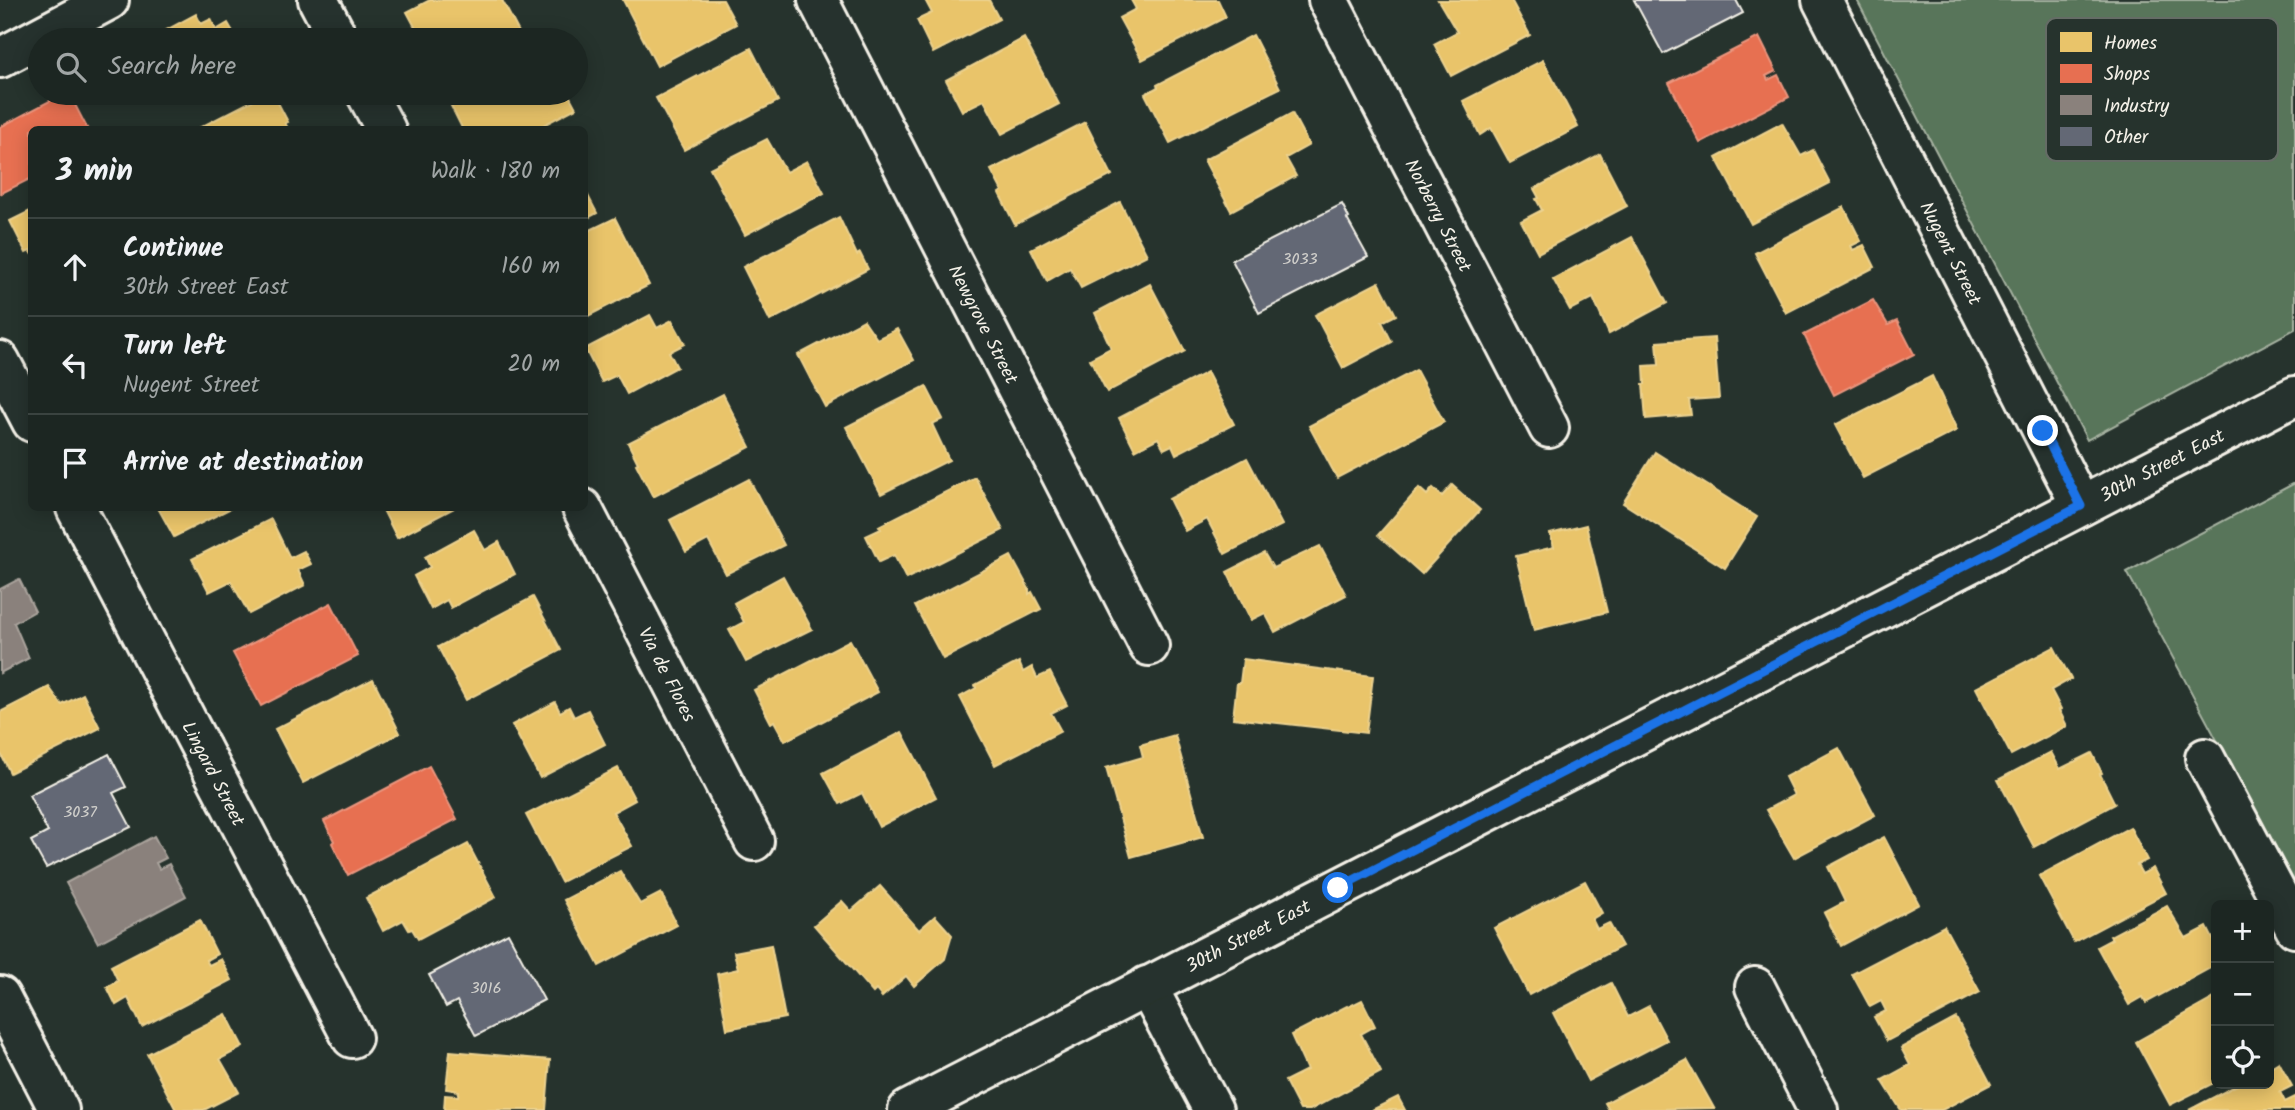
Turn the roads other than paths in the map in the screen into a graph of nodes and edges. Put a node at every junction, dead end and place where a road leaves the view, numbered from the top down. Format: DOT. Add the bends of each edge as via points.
graph roads {
  1 [pos="109,0"];
  2 [pos="318,0"];
  3 [pos="818,0"];
  4 [pos="1328,0"];
  5 [pos="1822,0"];
  6 [pos="56,28"];
  7 [pos="333,28"];
  8 [pos="28,43"];
  9 [pos="0,58"];
  10 [pos="372,105"];
  11 [pos="384,126"];
  12 [pos="4,380"];
  13 [pos="2295,396"];
  14 [pos="28,416"];
  15 [pos="1549,428"];
  16 [pos="2081,506"];
  17 [pos="78,511"];
  18 [pos="584,511"];
  19 [pos="1149,646"];
  20 [pos="2205,758"];
  21 [pos="754,841"];
  22 [pos="2295,928"];
  23 [pos="1147,985"];
  24 [pos="1755,987"];
  25 [pos="0,996"];
  26 [pos="352,1038"];
  27 [pos="59,1110"];
  28 [pos="908,1110"];
  29 [pos="1213,1110"];
  30 [pos="1818,1110"];
  1 -- 6 [label="street"];
  2 -- 7 [label="street"];
  3 -- 19 [label="street, Newgrove Street"];
  4 -- 15 [label="street, Norberry Street"];
  5 -- 16 [label="street, Nugent Street"];
  8 -- 9 [label="street"];
  10 -- 11 [label="street"];
  12 -- 14 [label="street"];
  13 -- 16 [label="street, 30th Street East"];
  16 -- 23 [label="street, 30th Street East"];
  17 -- 26 [label="street, Lingard Street"];
  18 -- 21 [label="street, Via de Flores"];
  20 -- 22 [label="street"];
  23 -- 28 [label="street, 30th Street East"];
  23 -- 29 [label="street"];
  24 -- 30 [label="street"];
  25 -- 27 [label="street"];
}
